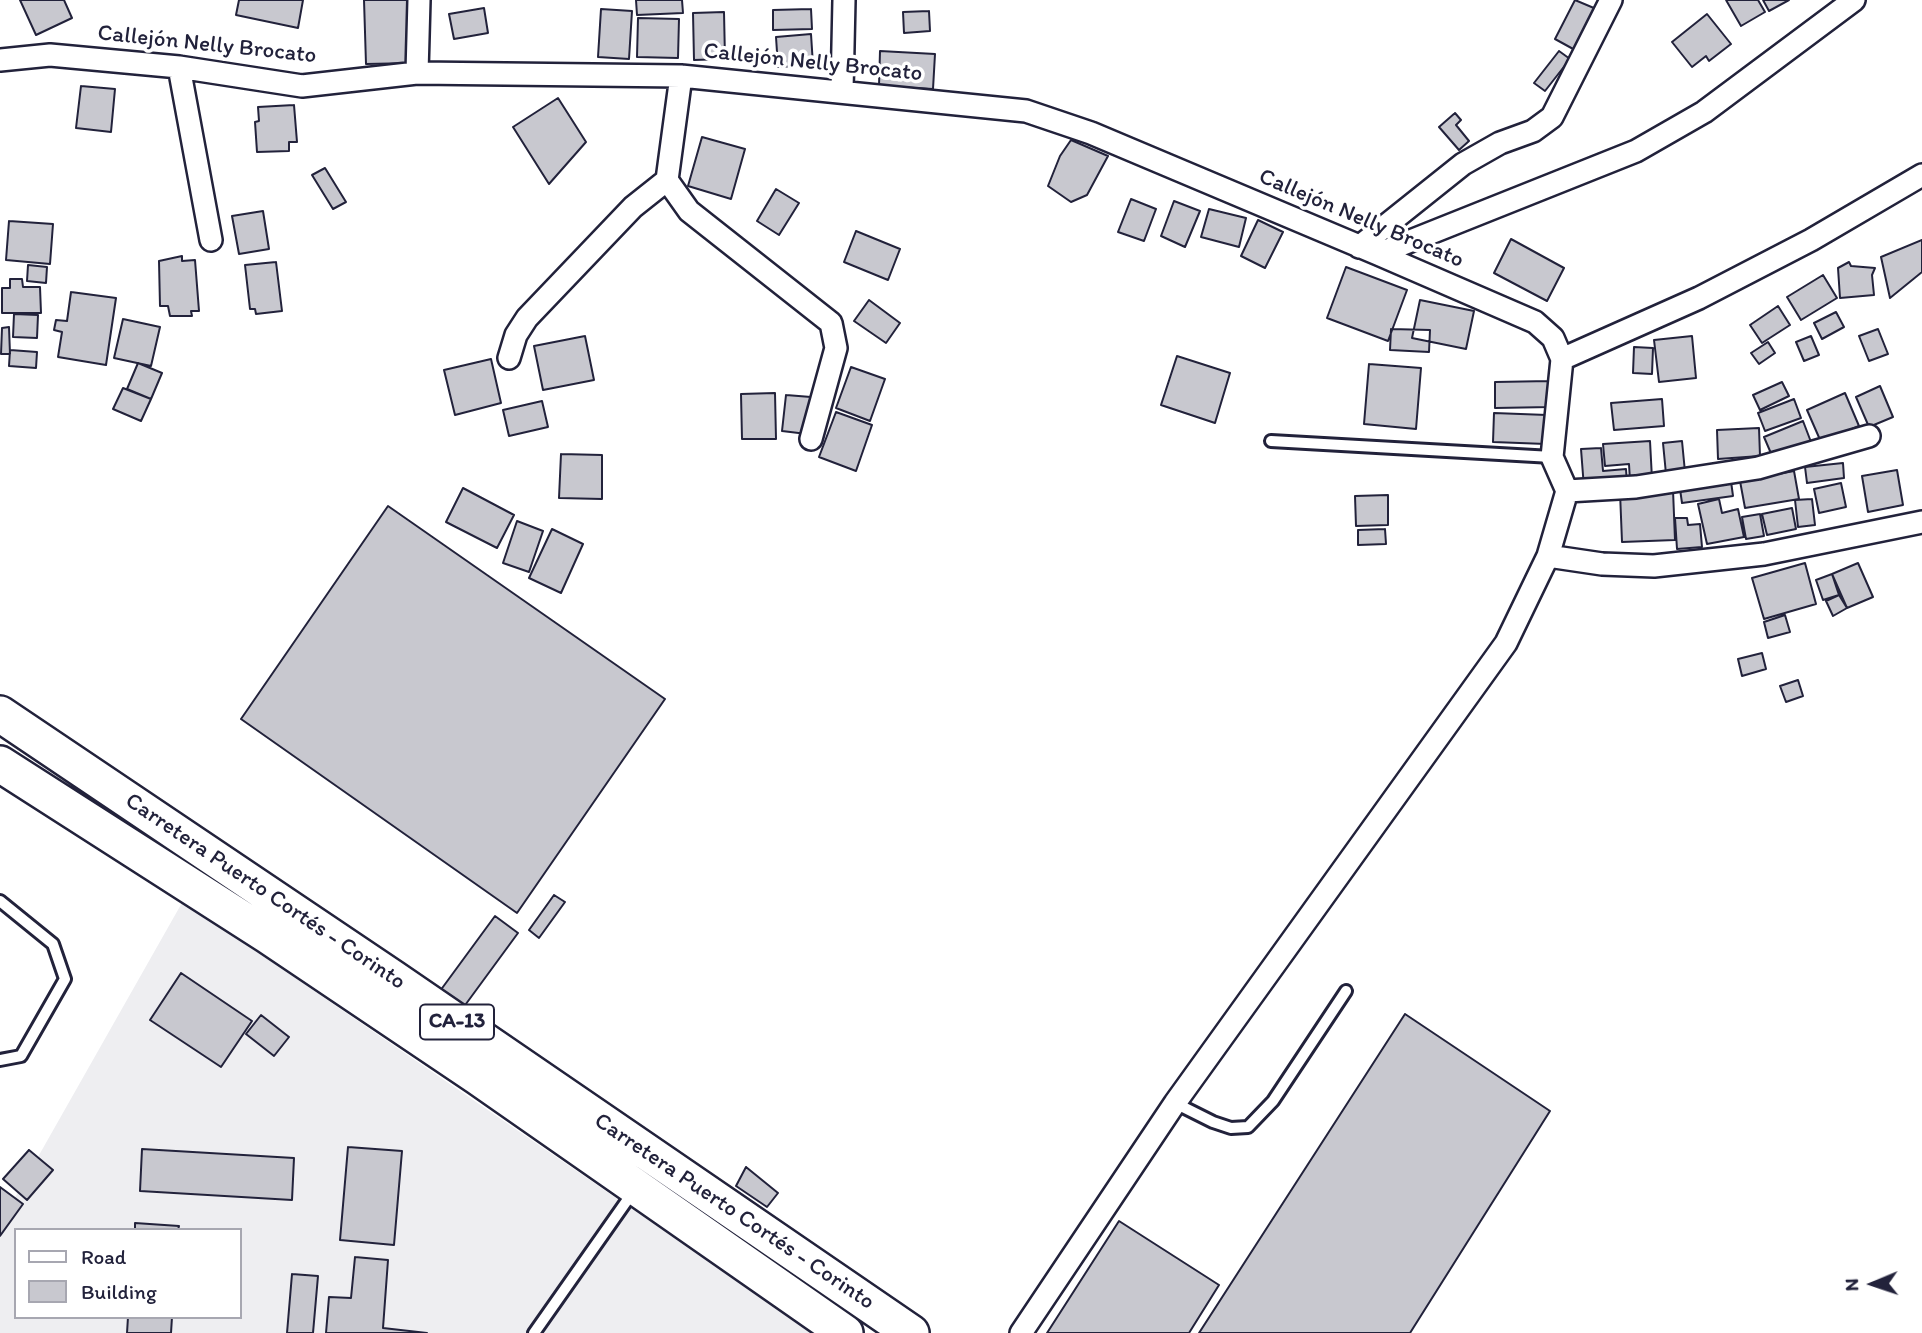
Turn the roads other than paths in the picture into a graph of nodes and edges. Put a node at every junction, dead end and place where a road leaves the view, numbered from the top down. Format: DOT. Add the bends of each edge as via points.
graph roads {
  1 [pos="419,0"];
  2 [pos="844,0"];
  3 [pos="1611,0"];
  4 [pos="1854,0"];
  5 [pos="0,60"];
  6 [pos="179,67"];
  7 [pos="417,73"];
  8 [pos="681,76"];
  9 [pos="842,91"];
  10 [pos="1922,175"];
  11 [pos="667,180"];
  12 [pos="211,240"];
  13 [pos="1368,250"];
  14 [pos="509,358"];
  15 [pos="1562,359"];
  16 [pos="1868,436"];
  17 [pos="811,439"];
  18 [pos="1272,441"];
  19 [pos="1552,457"];
  20 [pos="1567,491"];
  21 [pos="1922,522"];
  22 [pos="1548,556"];
  23 [pos="0,714"];
  24 [pos="0,764"];
  25 [pos="0,901"];
  26 [pos="394,979"];
  27 [pos="1346,991"];
  28 [pos="368,1003"];
  29 [pos="0,1060"];
  30 [pos="1175,1102"];
  31 [pos="635,1189"];
  32 [pos="534,1333"];
  33 [pos="845,1333"];
  34 [pos="911,1333"];
  35 [pos="1021,1333"];
  1 -- 7 [label="street"];
  2 -- 9 [label="street"];
  3 -- 13 [label="street" via="1552,117 1533,131 1463,164"];
  4 -- 13 [label="street" via="1704,112 1636,151"];
  5 -- 6 [label="street, Callejón Nelly Brocato" via="50,55"];
  6 -- 7 [label="street, Callejón Nelly Brocato" via="302,86"];
  6 -- 12 [label="street"];
  7 -- 8 [label="street, Callejón Nelly Brocato"];
  8 -- 9 [label="street, Callejón Nelly Brocato"];
  8 -- 11 [label="street"];
  9 -- 13 [label="street, Callejón Nelly Brocato" via="1026,111 1091,133"];
  10 -- 15 [label="street" via="1699,298"];
  11 -- 14 [label="street" via="633,207 527,318"];
  11 -- 17 [label="street" via="689,211 831,323 836,348"];
  13 -- 15 [label="street, Callejón Nelly Brocato" via="1535,322 1553,338"];
  15 -- 19 [label="street"];
  16 -- 20 [label="street" via="1758,468 1636,487"];
  18 -- 19 [label="lane"];
  19 -- 20 [label="street"];
  20 -- 22 [label="street"];
  21 -- 22 [label="street" via="1764,554 1654,566"];
  22 -- 30 [label="street" via="1506,643"];
  23 -- 26 [label="highway, Carretera Puerto Cortés - Corinto / CA-13"];
  24 -- 28 [label="highway, Carretera Puerto Cortés - Corinto / CA-13"];
  25 -- 29 [label="lane" via="53,944 65,979 21,1056"];
  26 -- 28 [label="highway"];
  26 -- 34 [label="highway, Carretera Puerto Cortés - Corinto / CA-13"];
  27 -- 30 [label="lane" via="1273,1101 1248,1127 1213,1122"];
  28 -- 31 [label="highway, Carretera Puerto Cortés - Corinto / CA-13"];
  30 -- 35 [label="street"];
  31 -- 32 [label="lane"];
  31 -- 33 [label="highway, Carretera Puerto Cortés - Corinto / CA-13"];
}
